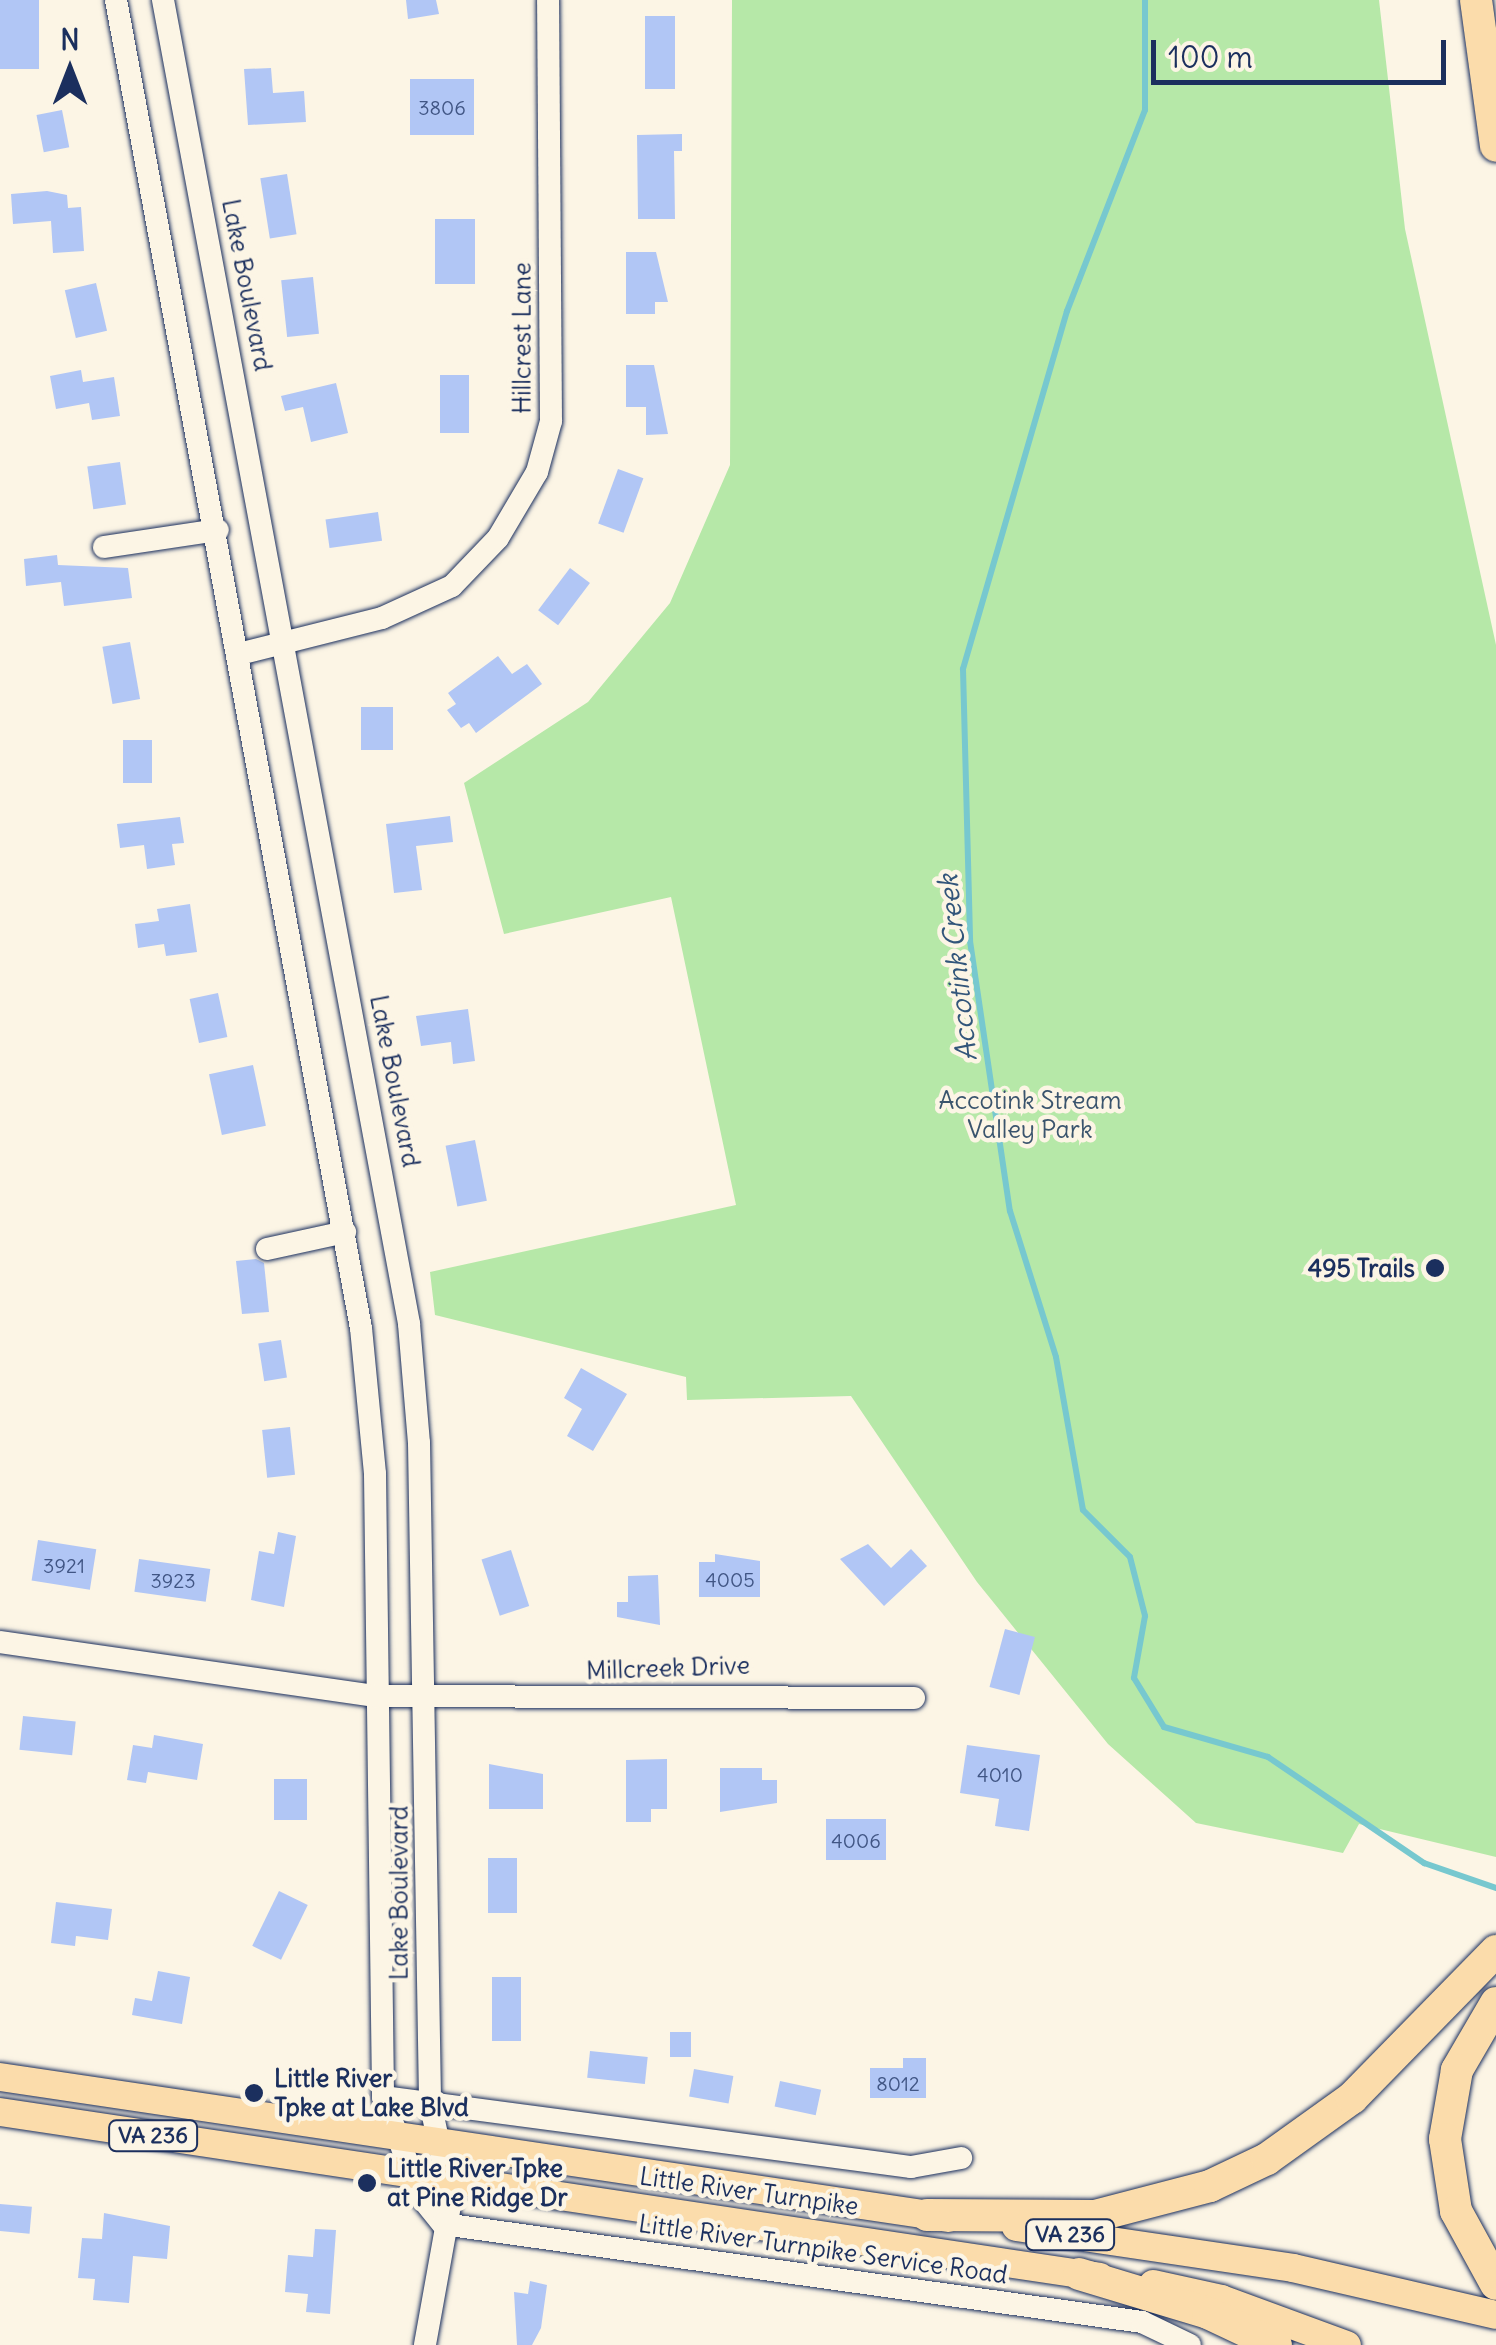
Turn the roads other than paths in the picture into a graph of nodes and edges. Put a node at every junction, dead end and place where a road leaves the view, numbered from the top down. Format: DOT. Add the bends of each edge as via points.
graph roads {
  1 [pos="116,0"];
  2 [pos="164,0"];
  3 [pos="548,0"];
  4 [pos="1476,0"];
  5 [pos="1496,146"];
  6 [pos="218,530"];
  7 [pos="104,547"];
  8 [pos="284,644"];
  9 [pos="239,654"];
  10 [pos="345,1232"];
  11 [pos="267,1249"];
  12 [pos="0,1642"];
  13 [pos="377,1696"];
  14 [pos="423,1698"];
  15 [pos="914,1698"];
  16 [pos="1496,1952"];
  17 [pos="1494,2005"];
  18 [pos="0,2077"];
  19 [pos="383,2096"];
  20 [pos="430,2102"];
  21 [pos="0,2112"];
  22 [pos="394,2139"];
  23 [pos="437,2144"];
  24 [pos="961,2158"];
  25 [pos="414,2180"];
  26 [pos="451,2185"];
  27 [pos="927,2216"];
  28 [pos="444,2224"];
  29 [pos="1079,2274"];
  30 [pos="1496,2284"];
  31 [pos="1496,2315"];
  32 [pos="425,2345"];
  33 [pos="1190,2345"];
  34 [pos="1276,2345"];
  35 [pos="1346,2345"];
  1 -- 6 [label="street, Lake Boulevard"];
  2 -- 8 [label="street, Lake Boulevard"];
  3 -- 8 [label="street, Hillcrest Lane" via="551,422 537,472 498,538 452,586 382,618"];
  4 -- 5 [label="highway"];
  6 -- 7 [label="street"];
  6 -- 9 [label="street, Lake Boulevard"];
  8 -- 9 [label="street, Hillcrest Lane"];
  8 -- 14 [label="street, Lake Boulevard" via="409,1324"];
  9 -- 10 [label="street, Lake Boulevard"];
  10 -- 11 [label="street"];
  10 -- 13 [label="street, Lake Boulevard" via="371,1412"];
  12 -- 13 [label="street"];
  13 -- 14 [label="street, Millcreek Drive"];
  13 -- 19 [label="street, Lake Boulevard"];
  14 -- 15 [label="street, Millcreek Drive" via="794,1692"];
  14 -- 20 [label="street, Lake Boulevard"];
  16 -- 27 [label="highway" via="1352,2098 1266,2160 1210,2186 1096,2216"];
  17 -- 30 [label="highway" via="1457,2070 1445,2140 1456,2211"];
  18 -- 22 [label="main road, Little River Turnpike / VA 236"];
  19 -- 20 [label="street"];
  19 -- 22 [label="street, Lake Boulevard"];
  20 -- 23 [label="street, Lake Boulevard"];
  20 -- 24 [label="street" via="911,2167"];
  21 -- 25 [label="main road, Little River Turnpike / VA 236"];
  22 -- 23 [label="main road, Little River Turnpike / VA 236"];
  22 -- 25 [label="street, Lake Boulevard"];
  23 -- 26 [label="street, Lake Boulevard"];
  23 -- 27 [label="main road, Little River Turnpike / VA 236"];
  25 -- 26 [label="main road, Little River Turnpike / VA 236"];
  25 -- 28 [label="street, Lake Boulevard"];
  26 -- 28 [label="street"];
  26 -- 29 [label="main road, Little River Turnpike / VA 236"];
  27 -- 31 [label="main road, Little River Turnpike / VA 236" via="1216,2255"];
  28 -- 32 [label="street"];
  28 -- 33 [label="street, Little River Turnpike Service Road" via="1142,2322"];
  29 -- 34 [label="highway" via="1208,2314"];
  29 -- 35 [label="main road, Little River Turnpike / VA 236" via="1191,2291"];
}
